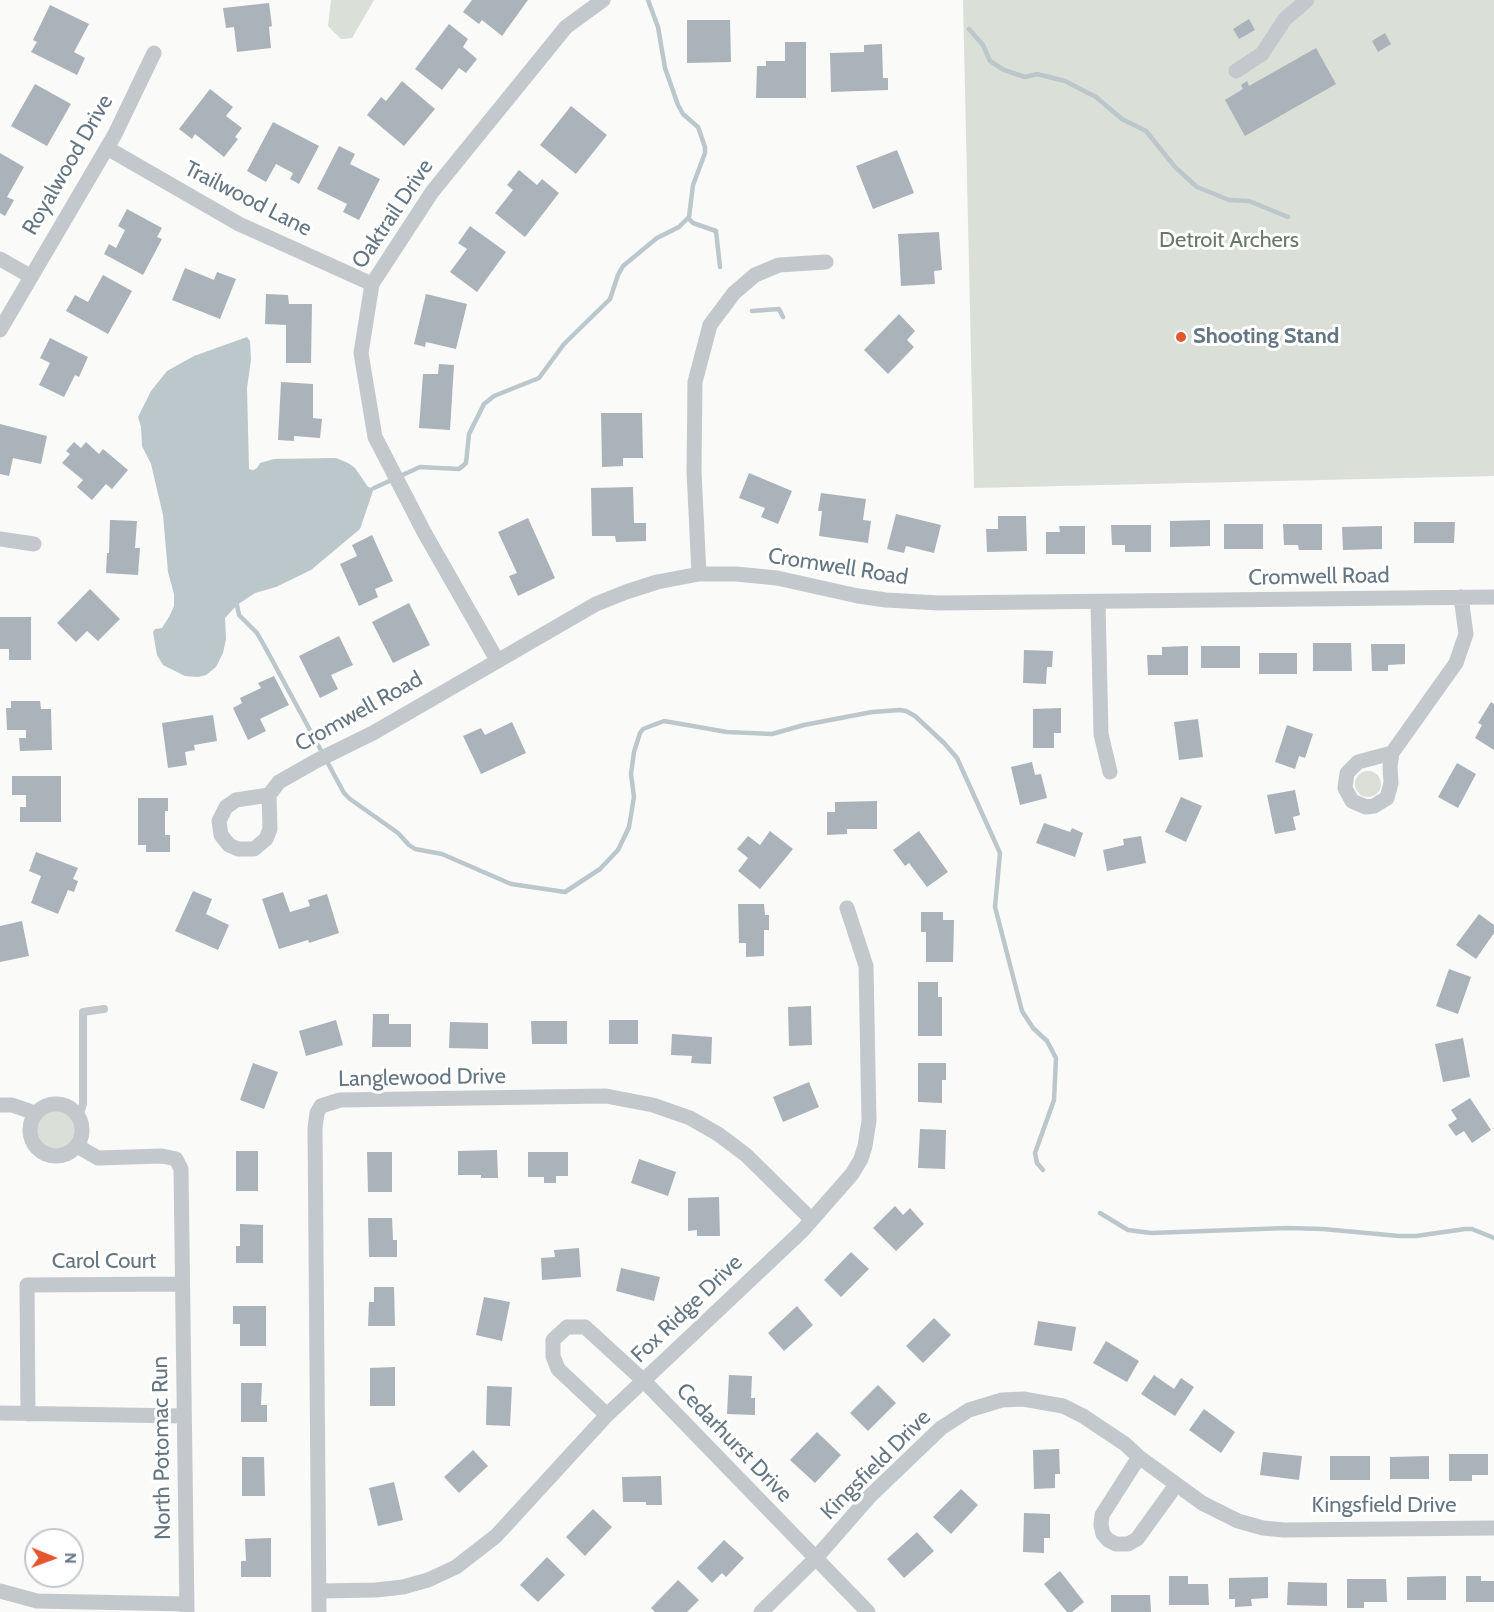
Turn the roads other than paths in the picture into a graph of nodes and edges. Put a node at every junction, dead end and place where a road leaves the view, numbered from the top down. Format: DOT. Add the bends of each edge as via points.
graph roads {
  1 [pos="603,0"];
  2 [pos="1307,0"];
  3 [pos="154,53"];
  4 [pos="1236,71"];
  5 [pos="107,148"];
  6 [pos="0,259"];
  7 [pos="826,262"];
  8 [pos="30,276"];
  9 [pos="372,284"];
  10 [pos="0,330"];
  11 [pos="0,539"];
  12 [pos="33,544"];
  13 [pos="699,574"];
  14 [pos="1461,597"];
  15 [pos="1494,597"];
  16 [pos="1098,603"];
  17 [pos="497,660"];
  18 [pos="1392,753"];
  19 [pos="1110,772"];
  20 [pos="269,795"];
  21 [pos="847,908"];
  22 [pos="104,1009"];
  23 [pos="0,1105"];
  24 [pos="35,1113"];
  25 [pos="79,1116"];
  26 [pos="77,1146"];
  27 [pos="812,1220"];
  28 [pos="182,1284"];
  29 [pos="644,1382"];
  30 [pos="0,1413"];
  31 [pos="27,1414"];
  32 [pos="607,1415"];
  33 [pos="183,1416"];
  34 [pos="1139,1457"];
  35 [pos="1176,1485"];
  36 [pos="1494,1528"];
  37 [pos="815,1559"];
  38 [pos="0,1591"];
  39 [pos="320,1591"];
  40 [pos="187,1608"];
  41 [pos="319,1612"];
  42 [pos="761,1612"];
  43 [pos="868,1612"];
  1 -- 9 [label="street, Oaktrail Drive" via="558,36 432,192"];
  2 -- 4 [label="street" via="1285,19 1262,54"];
  3 -- 5 [label="street, Royalwood Drive"];
  5 -- 8 [label="street, Royalwood Drive"];
  5 -- 9 [label="street, Trailwood Lane" via="239,224"];
  6 -- 8 [label="street"];
  7 -- 13 [label="street" via="780,265 755,275 734,293 710,325 695,382"];
  8 -- 10 [label="street, Royalwood Drive"];
  9 -- 17 [label="street, Oaktrail Drive" via="361,353 375,437"];
  11 -- 12 [label="street"];
  13 -- 16 [label="street, Cromwell Road" via="777,578 886,600"];
  13 -- 17 [label="street, Cromwell Road" via="657,582 596,604"];
  14 -- 15 [label="street, Cromwell Road"];
  14 -- 16 [label="street, Cromwell Road"];
  14 -- 18 [label="street" via="1466,634 1456,663"];
  16 -- 19 [label="street" via="1101,735"];
  17 -- 20 [label="street, Cromwell Road" via="373,733 316,760 279,782"];
  21 -- 27 [label="street, Fox Ridge Drive" via="866,966 869,1121 861,1159"];
  22 -- 25 [label="lane" via="83,1012 83,1104"];
  23 -- 24 [label="street"];
  24 -- 25 [label="street" via="53,1103 73,1109"];
  24 -- 26 [label="street" via="30,1133 39,1150 59,1156"];
  25 -- 26 [label="street" via="82,1126"];
  26 -- 28 [label="street, North Potomac Run" via="98,1158 176,1159 181,1169"];
  27 -- 29 [label="street, Fox Ridge Drive"];
  27 -- 39 [label="street, Langlewood Drive" via="746,1155 718,1134 690,1118 652,1105 606,1096 340,1100 321,1106 315,1128"];
  28 -- 31 [label="street, Carol Court" via="27,1285"];
  28 -- 33 [label="street, North Potomac Run"];
  29 -- 32 [label="street, Fox Ridge Drive"];
  29 -- 32 [label="street, Cedarhurst Drive" via="585,1327 567,1327 553,1340 558,1369"];
  29 -- 37 [label="street, Cedarhurst Drive"];
  30 -- 31 [label="street"];
  31 -- 33 [label="street"];
  32 -- 39 [label="street, Fox Ridge Drive" via="496,1536 456,1568 403,1587"];
  33 -- 40 [label="street, North Potomac Run"];
  34 -- 35 [label="street, Kingsfield Drive"];
  34 -- 35 [label="street" via="1102,1515 1103,1534 1108,1540 1128,1544 1137,1539"];
  34 -- 37 [label="street, Kingsfield Drive" via="1063,1406 1023,1399 1002,1400 969,1410 941,1428 870,1496"];
  35 -- 36 [label="street, Kingsfield Drive" via="1238,1521 1263,1528"];
  37 -- 42 [label="street, Kingsfield Drive"];
  37 -- 43 [label="street, Cedarhurst Drive"];
  38 -- 40 [label="street" via="38,1601"];
  39 -- 41 [label="street, Langlewood Drive"];
}
